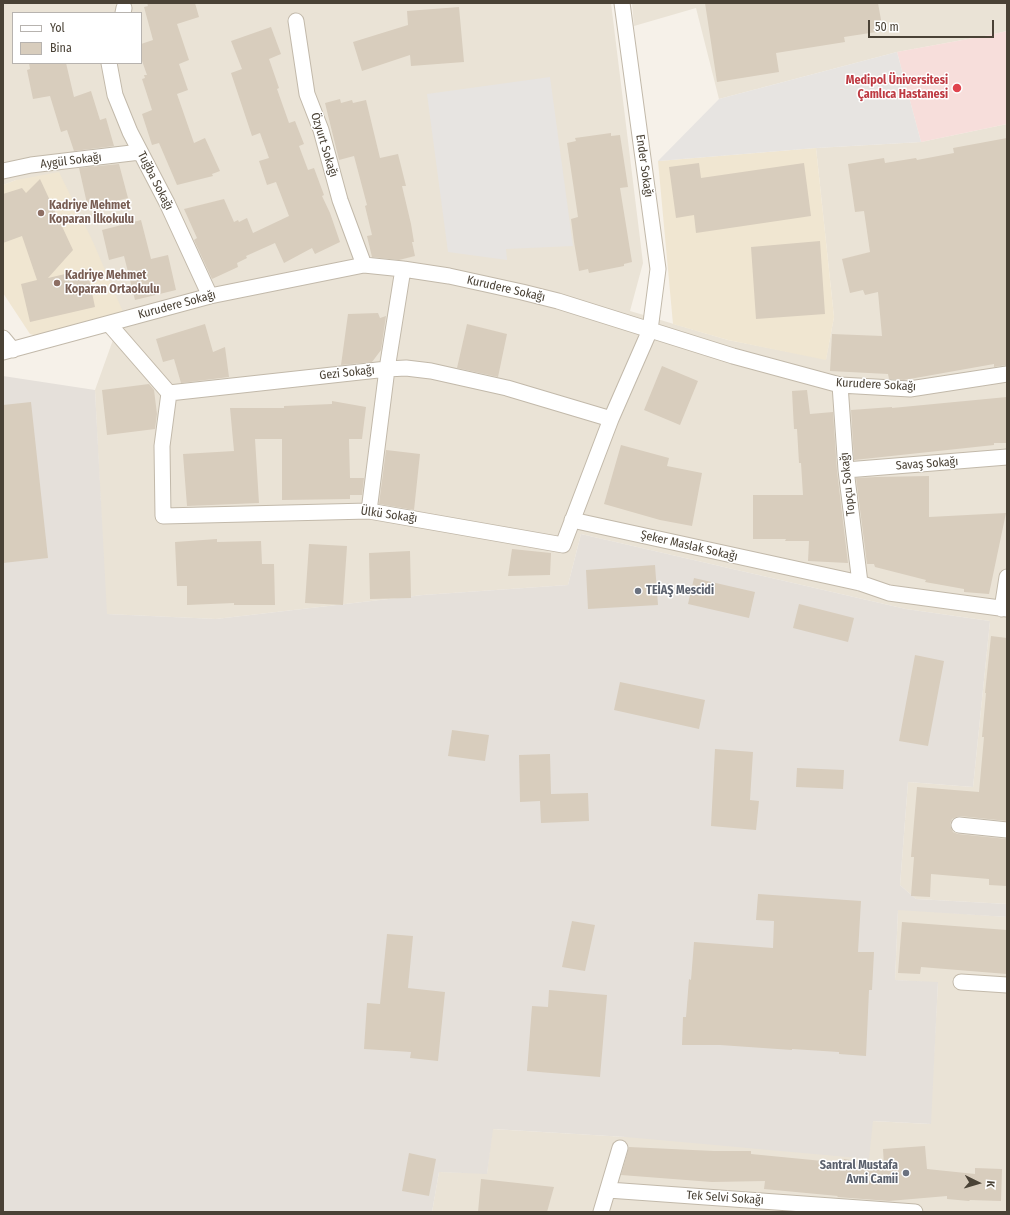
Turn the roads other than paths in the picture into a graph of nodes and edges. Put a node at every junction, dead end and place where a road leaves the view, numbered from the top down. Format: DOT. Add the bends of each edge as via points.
graph roads {
  1 [pos="622,3"];
  2 [pos="296,21"];
  3 [pos="109,64"];
  4 [pos="140,152"];
  5 [pos="3,171"];
  6 [pos="364,265"];
  7 [pos="403,269"];
  8 [pos="210,296"];
  9 [pos="109,324"];
  10 [pos="650,330"];
  11 [pos="3,338"];
  12 [pos="8,351"];
  13 [pos="387,369"];
  14 [pos="1007,374"];
  15 [pos="840,384"];
  16 [pos="169,393"];
  17 [pos="611,419"];
  18 [pos="1007,457"];
  19 [pos="846,470"];
  20 [pos="369,511"];
  21 [pos="572,520"];
  22 [pos="1007,578"];
  23 [pos="860,583"];
  24 [pos="1004,609"];
  25 [pos="959,825"];
  26 [pos="1007,830"];
  27 [pos="960,982"];
  28 [pos="1007,985"];
  29 [pos="620,1148"];
  30 [pos="608,1190"];
  31 [pos="837,1209"];
  32 [pos="601,1212"];
  33 [pos="915,1212"];
  1 -- 10 [label="street, Ender Sokağı" via="658,269"];
  2 -- 6 [label="street, Özyurt Sokağı" via="307,94 321,130 340,200"];
  3 -- 4 [label="street, Tuğba Sokağı" via="115,95"];
  4 -- 5 [label="street, Aygül Sokağı" via="31,165"];
  4 -- 8 [label="street, Tuğba Sokağı"];
  6 -- 7 [label="street, Kurudere Sokağı"];
  6 -- 8 [label="street, Kurudere Sokağı"];
  7 -- 10 [label="street, Kurudere Sokağı" via="522,292"];
  7 -- 13 [label="street"];
  8 -- 9 [label="street, Kurudere Sokağı"];
  9 -- 12 [label="street, Kurudere Sokağı"];
  9 -- 16 [label="street"];
  10 -- 15 [label="street, Kurudere Sokağı" via="733,356"];
  10 -- 17 [label="street"];
  11 -- 12 [label="street"];
  13 -- 16 [label="street, Gezi Sokağı"];
  13 -- 17 [label="street, Gezi Sokağı" via="432,371 507,388"];
  13 -- 20 [label="street"];
  14 -- 15 [label="street, Kurudere Sokağı" via="910,389"];
  15 -- 19 [label="street, Topçu Sokağı"];
  16 -- 20 [label="street, Ülkü Sokağı" via="162,446 163,516"];
  17 -- 21 [label="street"];
  18 -- 19 [label="street, Savaş Sokağı"];
  19 -- 23 [label="street, Topçu Sokağı"];
  20 -- 21 [label="street, Ülkü Sokağı" via="563,545"];
  21 -- 23 [label="street, Şeker Maslak Sokağı"];
  22 -- 24 [label="street"];
  23 -- 24 [label="street, Şeker Maslak Sokağı" via="889,593"];
  25 -- 26 [label="street"];
  27 -- 28 [label="street"];
  29 -- 30 [label="street"];
  30 -- 31 [label="street, Tek Selvi Sokağı"];
  30 -- 32 [label="street"];
  31 -- 33 [label="street, Tek Selvi Sokağı"];
}
